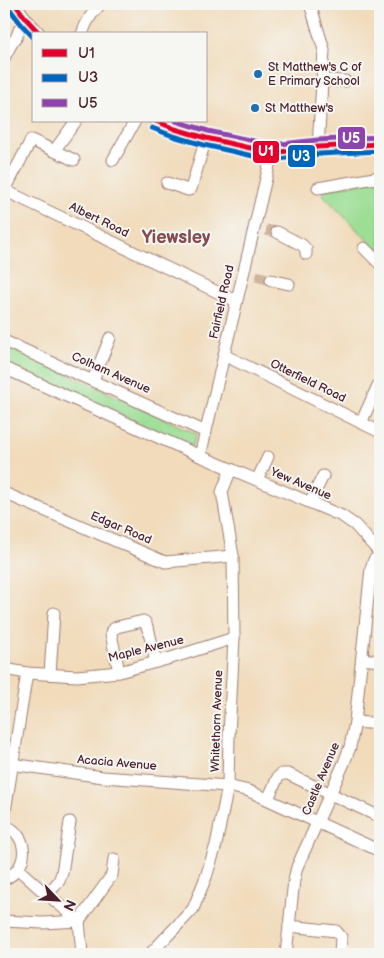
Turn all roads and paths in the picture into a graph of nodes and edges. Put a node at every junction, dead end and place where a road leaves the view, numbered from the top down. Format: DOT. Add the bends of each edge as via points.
graph roads {
  1 [pos="15,4"];
  2 [pos="101,4"];
  3 [pos="310,4"];
  4 [pos="31,24"];
  5 [pos="83,32"];
  6 [pos="4,34"];
  7 [pos="8,48"];
  8 [pos="322,80"];
  9 [pos="345,81"];
  10 [pos="75,122"];
  11 [pos="135,122"];
  12 [pos="158,122"];
  13 [pos="206,138"];
  14 [pos="380,144"];
  15 [pos="318,147"];
  16 [pos="54,151"];
  17 [pos="272,153"];
  18 [pos="74,160"];
  19 [pos="113,160"];
  20 [pos="380,177"];
  21 [pos="167,183"];
  22 [pos="318,188"];
  23 [pos="4,190"];
  24 [pos="254,227"];
  25 [pos="364,248"];
  26 [pos="306,254"];
  27 [pos="380,264"];
  28 [pos="243,273"];
  29 [pos="256,276"];
  30 [pos="271,280"];
  31 [pos="289,284"];
  32 [pos="236,301"];
  33 [pos="110,338"];
  34 [pos="4,341"];
  35 [pos="224,355"];
  36 [pos="4,368"];
  37 [pos="94,380"];
  38 [pos="380,382"];
  39 [pos="361,423"];
  40 [pos="206,432"];
  41 [pos="380,432"];
  42 [pos="200,456"];
  43 [pos="268,457"];
  44 [pos="231,469"];
  45 [pos="323,476"];
  46 [pos="257,480"];
  47 [pos="4,493"];
  48 [pos="310,502"];
  49 [pos="380,554"];
  50 [pos="232,556"];
  51 [pos="54,613"];
  52 [pos="234,638"];
  53 [pos="362,659"];
  54 [pos="380,661"];
  55 [pos="156,662"];
  56 [pos="4,669"];
  57 [pos="119,672"];
  58 [pos="28,673"];
  59 [pos="50,674"];
  60 [pos="355,722"];
  61 [pos="380,724"];
  62 [pos="8,763"];
  63 [pos="228,786"];
  64 [pos="330,793"];
  65 [pos="268,799"];
  66 [pos="380,816"];
  67 [pos="4,818"];
  68 [pos="70,822"];
  69 [pos="318,822"];
  70 [pos="4,825"];
  71 [pos="380,851"];
  72 [pos="114,859"];
  73 [pos="18,869"];
  74 [pos="4,879"];
  75 [pos="51,898"];
  76 [pos="4,920"];
  77 [pos="79,921"];
  78 [pos="289,926"];
  79 [pos="82,954"];
  80 [pos="150,954"];
  81 [pos="286,954"];
  82 [pos="340,954"];
  1 -- 4 [label="street"];
  2 -- 5 [label="street"];
  3 -- 8 [label="street" via="324,50"];
  4 -- 7 [label="street" via="27,35"];
  6 -- 7 [label="street"];
  8 -- 9 [label="street"];
  8 -- 15 [label="street"];
  10 -- 16 [label="street"];
  11 -- 19 [label="street"];
  12 -- 13 [label="street"];
  13 -- 17 [label="street"];
  13 -- 21 [label="street" via="191,189"];
  14 -- 15 [label="street"];
  15 -- 17 [label="street"];
  16 -- 18 [label="street"];
  16 -- 23 [label="street" via="31,140"];
  17 -- 24 [label="street, Fairfield Road"];
  20 -- 22 [label="street"];
  23 -- 32 [label="street, Albert Road"];
  24 -- 26 [label="street" via="272,231 302,245"];
  24 -- 28 [label="street, Fairfield Road"];
  25 -- 27 [label="street"];
  28 -- 29 [label="street"];
  28 -- 32 [label="street, Fairfield Road"];
  30 -- 31 [label="street"];
  32 -- 35 [label="street, Fairfield Road"];
  33 -- 37 [label="street"];
  34 -- 37 [label="street, Colham Avenue"];
  35 -- 39 [label="street, Otterfield Road"];
  35 -- 40 [label="street, Fairfield Road"];
  36 -- 42 [label="street"];
  37 -- 40 [label="street, Colham Avenue"];
  38 -- 39 [label="street"];
  39 -- 41 [label="street, Otterfield Road"];
  40 -- 42 [label="street, Fairfield Road"];
  42 -- 44 [label="street, Yew Avenue"];
  43 -- 46 [label="street"];
  44 -- 46 [label="street, Yew Avenue"];
  44 -- 50 [label="street, Whitethorn Avenue" via="222,492"];
  45 -- 48 [label="street"];
  46 -- 48 [label="street, Yew Avenue"];
  47 -- 50 [label="street, Edgar Road" via="165,562"];
  48 -- 49 [label="street, Yew Avenue" via="355,525"];
  49 -- 53 [label="street, Castle Avenue" via="371,568"];
  50 -- 52 [label="street, Whitethorn Avenue"];
  51 -- 59 [label="street"];
  52 -- 55 [label="street, Maple Avenue"];
  52 -- 63 [label="street, Whitethorn Avenue"];
  53 -- 54 [label="street"];
  53 -- 60 [label="street, Castle Avenue"];
  55 -- 57 [label="street, Maple Avenue"];
  55 -- 57 [label="street" via="145,622 117,627 111,634"];
  56 -- 58 [label="street, Maple Avenue"];
  57 -- 59 [label="street, Maple Avenue" via="77,676"];
  58 -- 59 [label="street, Maple Avenue"];
  58 -- 62 [label="street"];
  60 -- 61 [label="street"];
  60 -- 64 [label="street, Castle Avenue" via="350,747"];
  62 -- 63 [label="street, Acacia Avenue" via="103,777"];
  62 -- 67 [label="street"];
  63 -- 65 [label="street, Acacia Avenue"];
  63 -- 80 [label="street, Whitethorn Avenue" via="216,845 193,909"];
  64 -- 65 [label="street" via="282,774"];
  64 -- 66 [label="street"];
  64 -- 69 [label="street, Castle Avenue"];
  65 -- 69 [label="street, Acacia Avenue"];
  68 -- 75 [label="street" via="62,873"];
  69 -- 71 [label="street, Acacia Avenue"];
  69 -- 78 [label="street, Castle Avenue" via="297,867"];
  70 -- 73 [label="street" via="14,831 22,843 23,856"];
  72 -- 77 [label="street" via="112,875"];
  73 -- 74 [label="street"];
  73 -- 75 [label="street"];
  75 -- 77 [label="street"];
  76 -- 77 [label="street"];
  77 -- 79 [label="street"];
  78 -- 81 [label="street, Castle Avenue"];
  78 -- 82 [label="street" via="336,932 341,937"];
}
